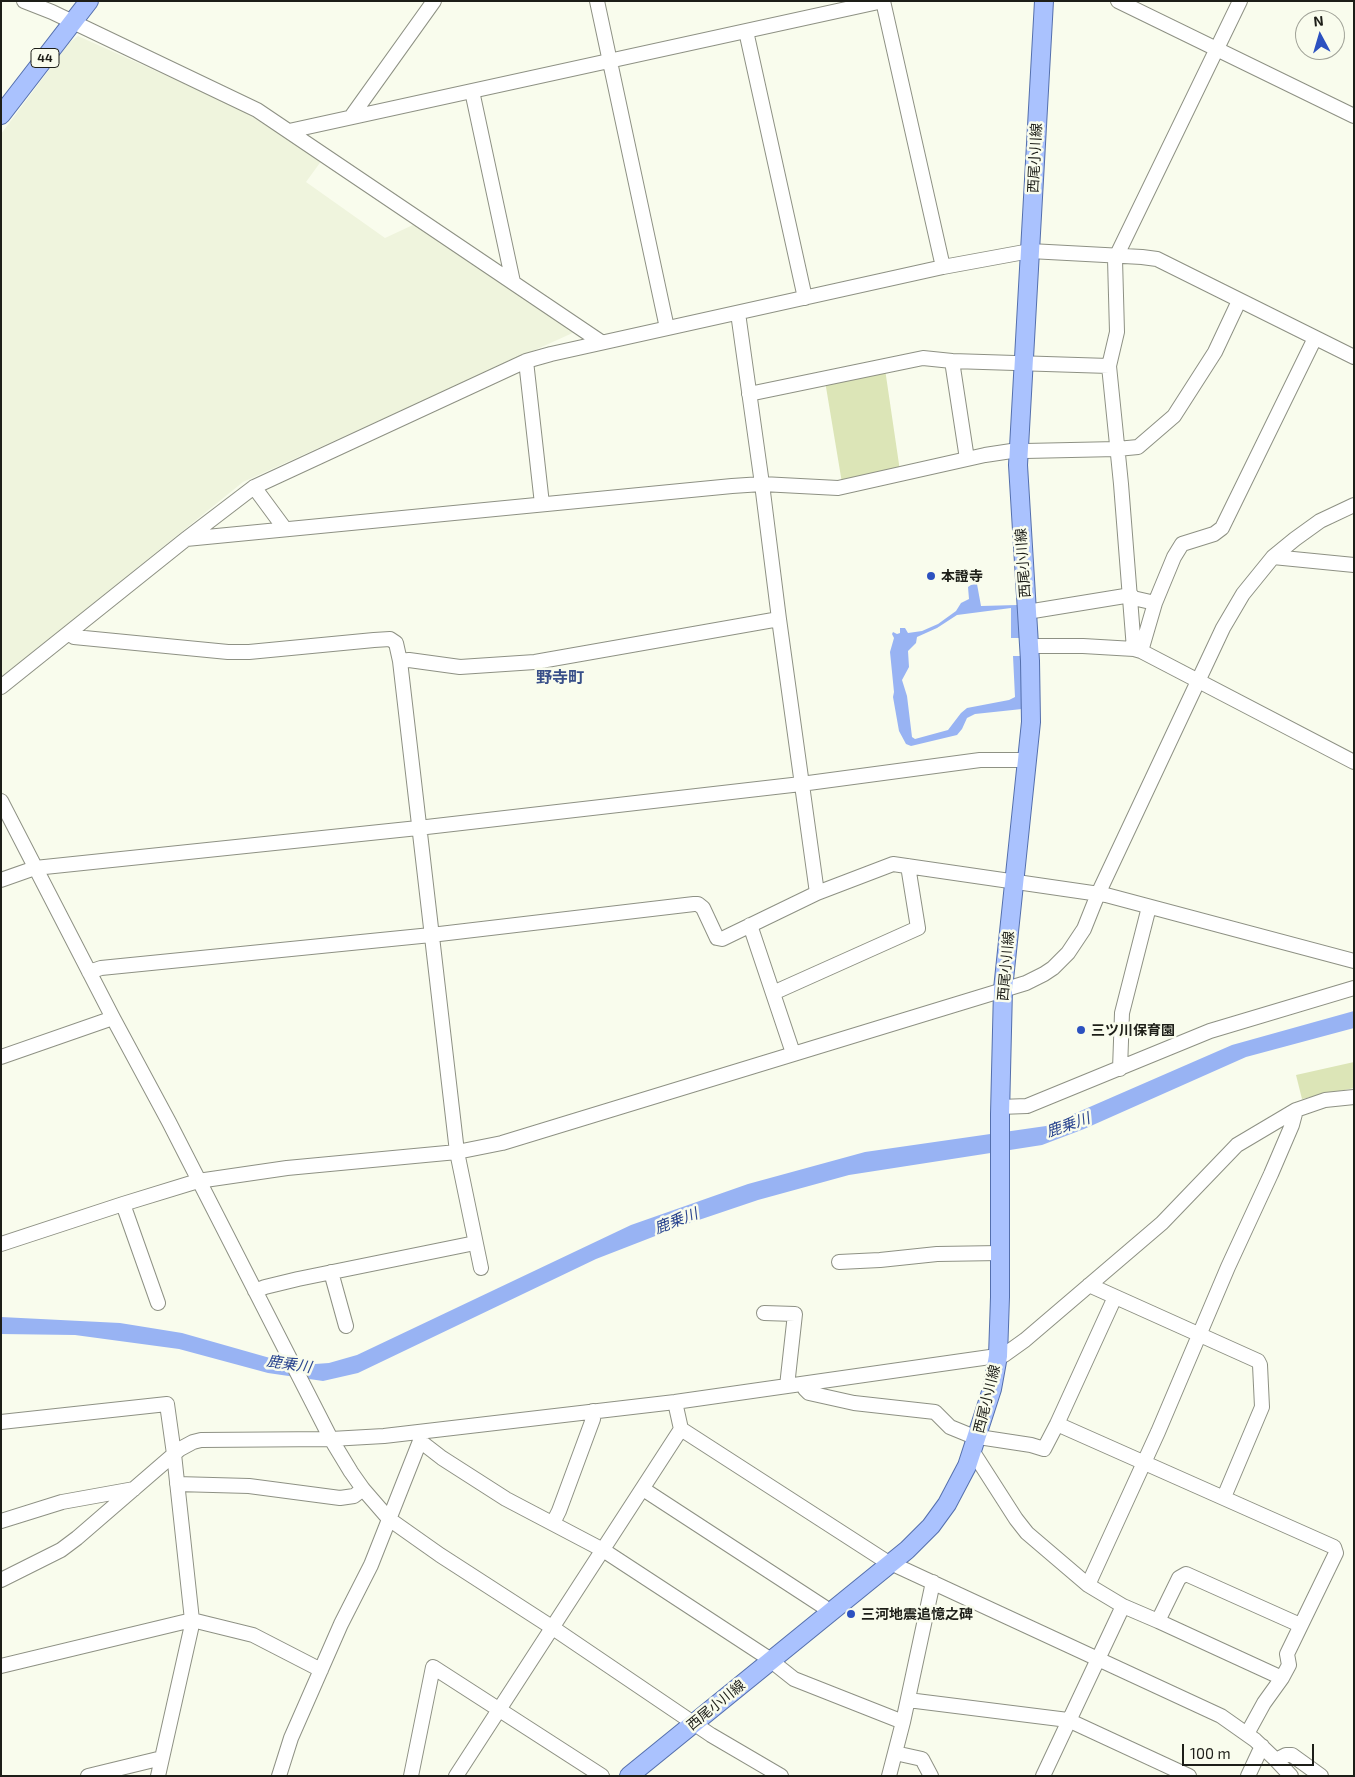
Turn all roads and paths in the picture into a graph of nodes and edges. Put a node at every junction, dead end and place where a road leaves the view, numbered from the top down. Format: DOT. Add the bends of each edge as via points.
graph roads {
  1 [pos="24,1"];
  2 [pos="89,1"];
  3 [pos="597,1"];
  4 [pos="883,1"];
  5 [pos="1044,1"];
  6 [pos="1118,1"];
  7 [pos="1240,1"];
  8 [pos="428,3"];
  9 [pos="74,22"];
  10 [pos="746,31"];
  11 [pos="1216,49"];
  12 [pos="609,61"];
  13 [pos="472,91"];
  14 [pos="1,115"];
  15 [pos="1354,116"];
  16 [pos="351,117"];
  17 [pos="289,131"];
  18 [pos="1030,251"];
  19 [pos="1116,255"];
  20 [pos="943,267"];
  21 [pos="513,282"];
  22 [pos="805,298"];
  23 [pos="1239,301"];
  24 [pos="738,312"];
  25 [pos="667,328"];
  26 [pos="1315,338"];
  27 [pos="601,342"];
  28 [pos="1354,357"];
  29 [pos="952,360"];
  30 [pos="526,362"];
  31 [pos="1023,362"];
  32 [pos="1109,366"];
  33 [pos="749,394"];
  34 [pos="1117,449"];
  35 [pos="1018,450"];
  36 [pos="967,459"];
  37 [pos="762,484"];
  38 [pos="254,487"];
  39 [pos="542,504"];
  40 [pos="1354,504"];
  41 [pos="286,529"];
  42 [pos="186,540"];
  43 [pos="1273,557"];
  44 [pos="1354,565"];
  45 [pos="1131,595"];
  46 [pos="1155,603"];
  47 [pos="1027,612"];
  48 [pos="779,618"];
  49 [pos="68,633"];
  50 [pos="1030,646"];
  51 [pos="1138,650"];
  52 [pos="400,661"];
  53 [pos="1200,681"];
  54 [pos="1,686"];
  55 [pos="1027,760"];
  56 [pos="1354,762"];
  57 [pos="801,784"];
  58 [pos="1,802"];
  59 [pos="418,828"];
  60 [pos="908,866"];
  61 [pos="35,868"];
  62 [pos="1,880"];
  63 [pos="1014,882"];
  64 [pos="817,893"];
  65 [pos="1098,894"];
  66 [pos="1149,907"];
  67 [pos="750,925"];
  68 [pos="431,934"];
  69 [pos="1354,961"];
  70 [pos="89,972"];
  71 [pos="1354,988"];
  72 [pos="1003,989"];
  73 [pos="773,993"];
  74 [pos="113,1018"];
  75 [pos="793,1053"];
  76 [pos="1,1057"];
  77 [pos="1120,1069"];
  78 [pos="1354,1097"];
  79 [pos="1296,1110"];
  80 [pos="1000,1111"];
  81 [pos="456,1152"];
  82 [pos="198,1181"];
  83 [pos="123,1204"];
  84 [pos="475,1243"];
  85 [pos="1,1244"];
  86 [pos="1000,1253"];
  87 [pos="839,1262"];
  88 [pos="481,1268"];
  89 [pos="330,1272"];
  90 [pos="1089,1285"];
  91 [pos="255,1291"];
  92 [pos="1115,1297"];
  93 [pos="158,1303"];
  94 [pos="764,1314"];
  95 [pos="346,1326"];
  96 [pos="1200,1335"];
  97 [pos="998,1356"];
  98 [pos="803,1384"];
  99 [pos="787,1386"];
  100 [pos="675,1402"];
  101 [pos="593,1411"];
  102 [pos="1,1422"];
  103 [pos="1057,1424"];
  104 [pos="681,1429"];
  105 [pos="420,1436"];
  106 [pos="331,1439"];
  107 [pos="975,1445"];
  108 [pos="174,1454"];
  109 [pos="1144,1462"];
  110 [pos="177,1484"];
  111 [pos="135,1489"];
  112 [pos="363,1489"];
  113 [pos="643,1489"];
  114 [pos="1224,1497"];
  115 [pos="389,1519"];
  116 [pos="1,1521"];
  117 [pos="552,1524"];
  118 [pos="603,1550"];
  119 [pos="890,1562"];
  120 [pos="1,1580"];
  121 [pos="933,1582"];
  122 [pos="1088,1585"];
  123 [pos="1122,1606"];
  124 [pos="829,1613"];
  125 [pos="192,1620"];
  126 [pos="1158,1621"];
  127 [pos="1300,1625"];
  128 [pos="553,1628"];
  129 [pos="1098,1659"];
  130 [pos="770,1660"];
  131 [pos="1,1666"];
  132 [pos="322,1670"];
  133 [pos="1282,1678"];
  134 [pos="908,1700"];
  135 [pos="499,1709"];
  136 [pos="1068,1720"];
  137 [pos="903,1722"];
  138 [pos="694,1723"];
  139 [pos="1247,1734"];
  140 [pos="1262,1746"];
  141 [pos="895,1753"];
  142 [pos="162,1758"];
  143 [pos="1276,1760"];
  144 [pos="460,1774"];
  145 [pos="88,1776"];
  146 [pos="158,1776"];
  147 [pos="279,1776"];
  148 [pos="410,1776"];
  149 [pos="602,1776"];
  150 [pos="628,1776"];
  151 [pos="781,1776"];
  152 [pos="890,1776"];
  153 [pos="931,1776"];
  154 [pos="1043,1776"];
  155 [pos="1188,1776"];
  156 [pos="1248,1776"];
  157 [pos="1291,1776"];
  158 [pos="1321,1776"];
  1 -- 9 [label="street"];
  2 -- 9 [label="main road, 44"];
  3 -- 12 [label="street"];
  4 -- 10 [label="street"];
  4 -- 20 [label="street"];
  5 -- 18 [label="main road, 西尾小川線"];
  6 -- 11 [label="street"];
  7 -- 11 [label="street"];
  8 -- 16 [label="street"];
  9 -- 14 [label="main road, 44"];
  9 -- 17 [label="street" via="244,103"];
  10 -- 12 [label="street"];
  10 -- 22 [label="street"];
  11 -- 15 [label="street"];
  11 -- 19 [label="street"];
  12 -- 13 [label="street"];
  12 -- 25 [label="street"];
  13 -- 16 [label="street"];
  13 -- 21 [label="street"];
  16 -- 17 [label="street"];
  17 -- 21 [label="street"];
  18 -- 19 [label="street"];
  18 -- 20 [label="street"];
  18 -- 31 [label="main road, 西尾小川線"];
  19 -- 23 [label="street" via="1157,259"];
  19 -- 32 [label="street" via="1118,332"];
  20 -- 22 [label="street"];
  21 -- 27 [label="street"];
  22 -- 24 [label="street"];
  23 -- 26 [label="street"];
  23 -- 34 [label="street" via="1215,352 1174,416 1138,447"];
  24 -- 25 [label="street"];
  24 -- 33 [label="street"];
  25 -- 27 [label="street"];
  26 -- 28 [label="street"];
  26 -- 46 [label="street" via="1222,528 1214,534 1182,544"];
  27 -- 30 [label="street"];
  29 -- 31 [label="street"];
  29 -- 33 [label="street" via="923,358"];
  29 -- 36 [label="street"];
  30 -- 38 [label="street"];
  30 -- 39 [label="street"];
  31 -- 32 [label="street"];
  31 -- 35 [label="main road, 西尾小川線"];
  32 -- 34 [label="street"];
  33 -- 37 [label="street"];
  34 -- 35 [label="street"];
  34 -- 45 [label="street"];
  35 -- 36 [label="street"];
  35 -- 47 [label="main road, 西尾小川線"];
  36 -- 37 [label="street" via="838,488"];
  37 -- 39 [label="street"];
  37 -- 48 [label="street"];
  38 -- 41 [label="street"];
  38 -- 42 [label="street"];
  39 -- 41 [label="street"];
  40 -- 43 [label="street" via="1307,529"];
  41 -- 42 [label="street"];
  42 -- 49 [label="street"];
  43 -- 44 [label="street"];
  43 -- 53 [label="street" via="1236,606"];
  45 -- 46 [label="street"];
  45 -- 47 [label="street"];
  45 -- 51 [label="street"];
  46 -- 51 [label="street"];
  47 -- 50 [label="main road, 西尾小川線"];
  48 -- 52 [label="street" via="535,662 460,667"];
  48 -- 57 [label="street"];
  49 -- 52 [label="street" via="74,637 234,652 390,639 396,643"];
  49 -- 54 [label="street"];
  50 -- 51 [label="street"];
  50 -- 55 [label="main road, 西尾小川線" via="1032,704"];
  51 -- 53 [label="street"];
  52 -- 59 [label="street"];
  53 -- 56 [label="street"];
  53 -- 65 [label="street"];
  55 -- 57 [label="street" via="980,760"];
  55 -- 63 [label="main road, 西尾小川線"];
  57 -- 59 [label="street"];
  57 -- 64 [label="street"];
  58 -- 61 [label="street"];
  59 -- 61 [label="street"];
  59 -- 68 [label="street"];
  60 -- 63 [label="street"];
  60 -- 64 [label="street" via="889,865"];
  60 -- 73 [label="street" via="918,928"];
  61 -- 62 [label="street"];
  61 -- 70 [label="street"];
  63 -- 65 [label="street"];
  63 -- 72 [label="main road, 西尾小川線"];
  64 -- 67 [label="street"];
  65 -- 66 [label="street"];
  65 -- 72 [label="street" via="1074,947 1054,968 1035,979"];
  66 -- 69 [label="street"];
  66 -- 77 [label="street" via="1122,1013"];
  67 -- 68 [label="street" via="719,939 703,908 694,904"];
  67 -- 73 [label="street"];
  68 -- 70 [label="street" via="101,968"];
  68 -- 81 [label="street"];
  70 -- 74 [label="street"];
  71 -- 77 [label="street" via="1210,1031"];
  72 -- 75 [label="street"];
  72 -- 80 [label="main road, 西尾小川線"];
  73 -- 75 [label="street"];
  74 -- 76 [label="street"];
  74 -- 82 [label="street"];
  75 -- 81 [label="street" via="527,1136"];
  77 -- 80 [label="street" via="1028,1106"];
  78 -- 79 [label="street" via="1325,1100"];
  79 -- 90 [label="street" via="1237,1145 1162,1223"];
  79 -- 96 [label="street"];
  80 -- 86 [label="main road, 西尾小川線"];
  81 -- 82 [label="street" via="287,1168"];
  81 -- 84 [label="street"];
  82 -- 83 [label="street"];
  82 -- 91 [label="street"];
  83 -- 85 [label="street"];
  83 -- 93 [label="street"];
  84 -- 88 [label="street"];
  84 -- 89 [label="street"];
  86 -- 87 [label="street" via="937,1254"];
  86 -- 97 [label="main road, 西尾小川線"];
  89 -- 91 [label="street"];
  89 -- 95 [label="street"];
  90 -- 92 [label="street"];
  90 -- 97 [label="street" via="1025,1340 1008,1353"];
  91 -- 106 [label="street"];
  92 -- 96 [label="street"];
  92 -- 103 [label="street"];
  94 -- 99 [label="street" via="795,1314"];
  96 -- 109 [label="street"];
  96 -- 114 [label="street" via="1256,1359 1260,1365 1262,1407"];
  97 -- 98 [label="street"];
  97 -- 107 [label="main road, 西尾小川線"];
  98 -- 99 [label="street"];
  98 -- 107 [label="street" via="809,1393 854,1403 935,1412"];
  99 -- 100 [label="street"];
  100 -- 101 [label="street"];
  100 -- 104 [label="street"];
  101 -- 105 [label="street"];
  101 -- 117 [label="street" via="593,1419"];
  102 -- 108 [label="street" via="166,1404"];
  103 -- 107 [label="street" via="1044,1450 1031,1445"];
  103 -- 109 [label="street"];
  104 -- 113 [label="street"];
  104 -- 119 [label="street"];
  105 -- 106 [label="street"];
  105 -- 115 [label="street"];
  105 -- 117 [label="street" via="475,1480"];
  106 -- 108 [label="street" via="201,1440"];
  106 -- 112 [label="street"];
  107 -- 119 [label="main road, 西尾小川線" via="963,1475 940,1515 920,1538"];
  107 -- 122 [label="street" via="1027,1533"];
  108 -- 110 [label="street"];
  108 -- 111 [label="street"];
  109 -- 114 [label="street"];
  109 -- 122 [label="street"];
  110 -- 112 [label="street" via="249,1486 340,1498 354,1496"];
  110 -- 125 [label="street"];
  111 -- 116 [label="street" via="62,1502"];
  111 -- 120 [label="street" via="61,1550"];
  112 -- 115 [label="street"];
  113 -- 118 [label="street"];
  113 -- 124 [label="street"];
  114 -- 127 [label="street" via="1334,1547 1336,1553"];
  115 -- 128 [label="street" via="440,1556"];
  115 -- 132 [label="street"];
  117 -- 118 [label="street"];
  118 -- 128 [label="street"];
  118 -- 130 [label="street"];
  119 -- 121 [label="street"];
  119 -- 124 [label="main road, 西尾小川線"];
  121 -- 129 [label="street"];
  121 -- 134 [label="street"];
  122 -- 123 [label="street"];
  123 -- 126 [label="street"];
  123 -- 129 [label="street"];
  124 -- 130 [label="main road, 西尾小川線"];
  125 -- 131 [label="street"];
  125 -- 132 [label="street" via="253,1635"];
  125 -- 142 [label="street"];
  126 -- 127 [label="street" via="1179,1578 1186,1574"];
  126 -- 133 [label="street"];
  127 -- 133 [label="street" via="1287,1654 1289,1665"];
  128 -- 135 [label="street"];
  128 -- 138 [label="street"];
  129 -- 136 [label="street"];
  129 -- 139 [label="street" via="1221,1716"];
  130 -- 137 [label="street" via="794,1679"];
  130 -- 138 [label="main road, 西尾小川線"];
  132 -- 147 [label="street" via="291,1738"];
  133 -- 139 [label="street"];
  134 -- 136 [label="street"];
  134 -- 137 [label="street"];
  135 -- 144 [label="street"];
  135 -- 148 [label="street" via="432,1668"];
  135 -- 149 [label="street"];
  136 -- 154 [label="street"];
  136 -- 155 [label="street"];
  137 -- 141 [label="street"];
  138 -- 150 [label="main road, 西尾小川線"];
  138 -- 151 [label="street"];
  139 -- 140 [label="street"];
  140 -- 143 [label="street"];
  140 -- 156 [label="street"];
  141 -- 152 [label="street"];
  141 -- 153 [label="street" via="922,1759"];
  142 -- 145 [label="street"];
  142 -- 146 [label="street"];
  143 -- 157 [label="street"];
  143 -- 158 [label="street" via="1292,1755"];
}
